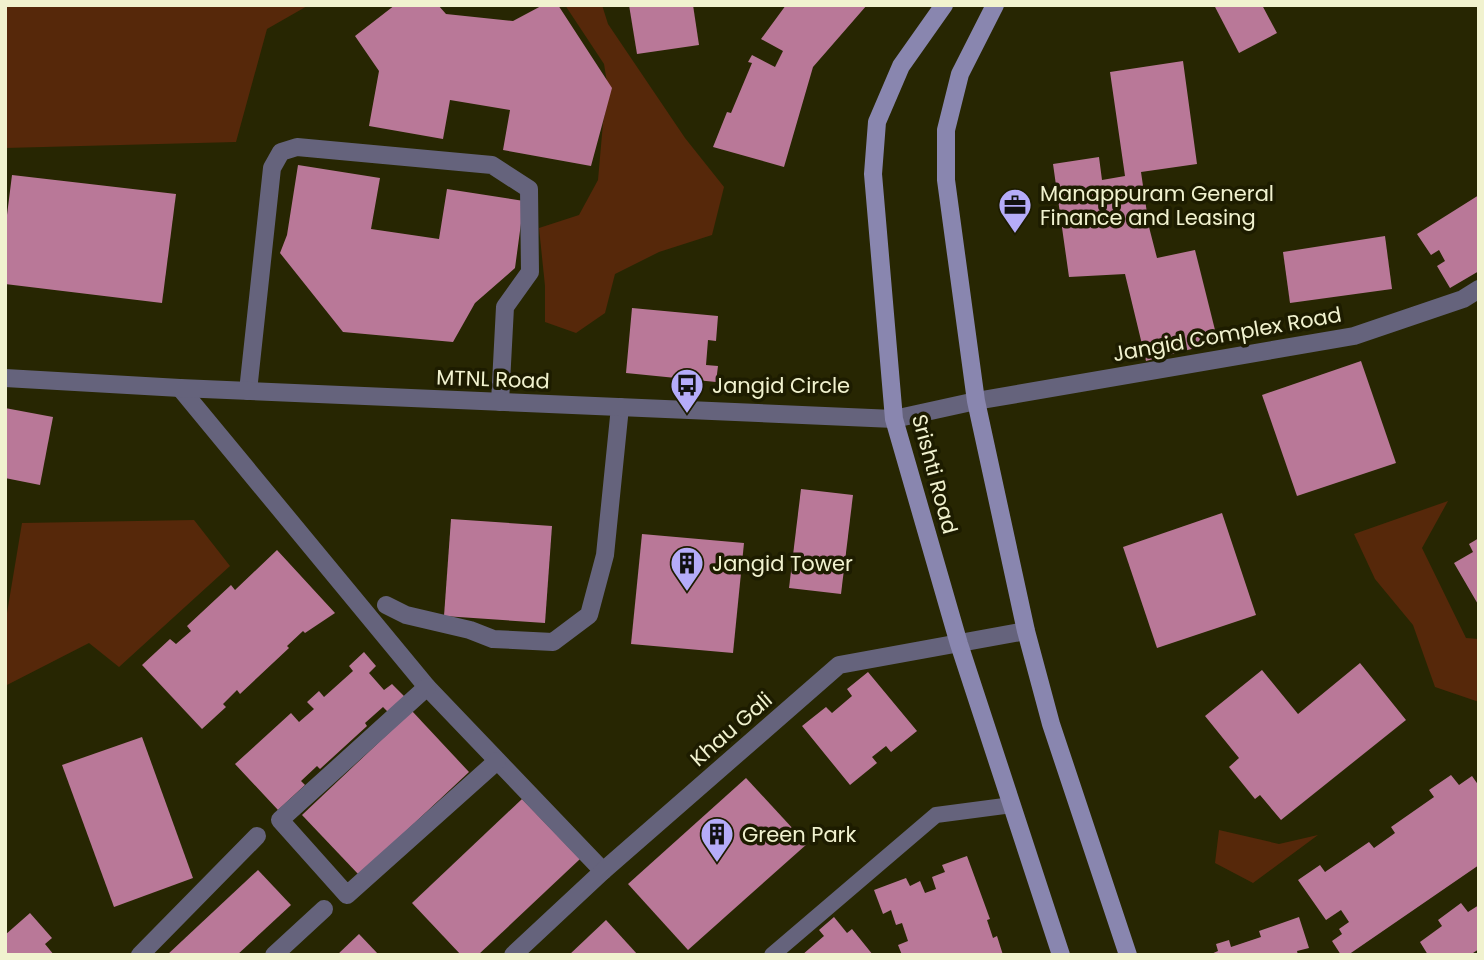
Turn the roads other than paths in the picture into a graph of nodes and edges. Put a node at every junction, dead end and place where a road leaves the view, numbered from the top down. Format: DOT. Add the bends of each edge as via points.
graph roads {
  1 [pos="944,5"];
  2 [pos="995,5"];
  3 [pos="1479,289"];
  4 [pos="5,378"];
  5 [pos="180,388"];
  6 [pos="248,391"];
  7 [pos="976,401"];
  8 [pos="500,402"];
  9 [pos="620,407"];
  10 [pos="894,419"];
  11 [pos="386,605"];
  12 [pos="1026,632"];
  13 [pos="959,644"];
  14 [pos="427,687"];
  15 [pos="498,761"];
  16 [pos="1012,805"];
  17 [pos="257,836"];
  18 [pos="603,872"];
  19 [pos="324,909"];
  20 [pos="140,955"];
  21 [pos="274,955"];
  22 [pos="513,955"];
  23 [pos="772,955"];
  24 [pos="1061,955"];
  25 [pos="1128,955"];
  1 -- 10 [label="main road, Srishti Road" via="901,66 877,122 873,173"];
  2 -- 7 [label="main road" via="960,74 946,130 946,180"];
  3 -- 7 [label="street, Jangid Complex Road" via="1463,299 1354,335"];
  4 -- 5 [label="street, MTNL Road"];
  5 -- 6 [label="street, MTNL Road"];
  5 -- 14 [label="street"];
  6 -- 8 [label="street, MTNL Road"];
  6 -- 8 [label="street" via="272,168 281,152 297,148 492,165 529,189 530,272 505,307"];
  7 -- 10 [label="street, MTNL Road"];
  7 -- 12 [label="main road"];
  8 -- 9 [label="street, MTNL Road"];
  9 -- 10 [label="street, MTNL Road"];
  9 -- 11 [label="street" via="605,555 589,615 553,642 505,640 406,615"];
  10 -- 13 [label="main road, Srishti Road"];
  12 -- 13 [label="street, Khau Gali"];
  12 -- 25 [label="main road" via="1051,724"];
  13 -- 16 [label="main road, Srishti Road"];
  13 -- 18 [label="street, Khau Gali" via="839,665"];
  14 -- 15 [label="street"];
  14 -- 15 [label="street" via="280,820 347,895"];
  15 -- 18 [label="street"];
  16 -- 23 [label="lane" via="936,815"];
  16 -- 24 [label="main road, Srishti Road"];
  17 -- 20 [label="street"];
  18 -- 22 [label="street, Khau Gali"];
  19 -- 21 [label="street"];
}
